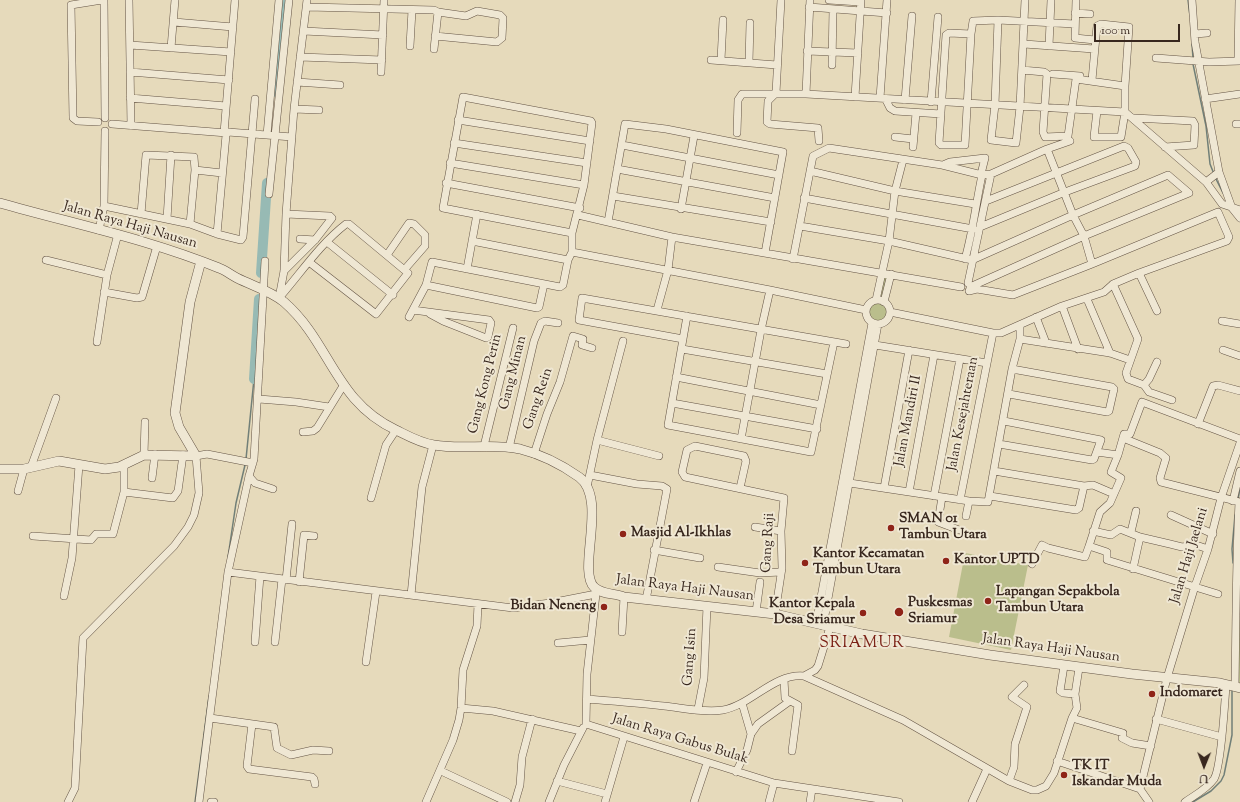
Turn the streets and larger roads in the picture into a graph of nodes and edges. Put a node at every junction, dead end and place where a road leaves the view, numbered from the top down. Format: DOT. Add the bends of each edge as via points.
graph roads {
  1 [pos="103,0"];
  2 [pos="129,0"];
  3 [pos="175,0"];
  4 [pos="235,0"];
  5 [pos="279,0"];
  6 [pos="289,0"];
  7 [pos="384,0"];
  8 [pos="781,0"];
  9 [pos="829,0"];
  10 [pos="887,0"];
  11 [pos="1025,0"];
  12 [pos="1051,0"];
  13 [pos="1076,0"];
  14 [pos="1192,0"];
  15 [pos="1239,0"];
  16 [pos="860,1"];
  17 [pos="307,3"];
  18 [pos="810,3"];
  19 [pos="834,9"];
  20 [pos="384,10"];
  21 [pos="412,10"];
  22 [pos="860,11"];
  23 [pos="438,12"];
  24 [pos="887,13"];
  25 [pos="1075,13"];
  26 [pos="1090,14"];
  27 [pos="912,16"];
  28 [pos="938,17"];
  29 [pos="722,20"];
  30 [pos="998,20"];
  31 [pos="1024,21"];
  32 [pos="174,22"];
  33 [pos="1050,22"];
  34 [pos="750,24"];
  35 [pos="1074,24"];
  36 [pos="233,27"];
  37 [pos="304,31"];
  38 [pos="971,34"];
  39 [pos="1195,34"];
  40 [pos="1207,34"];
  41 [pos="383,35"];
  42 [pos="435,36"];
  43 [pos="1095,40"];
  44 [pos="1024,44"];
  45 [pos="130,45"];
  46 [pos="410,46"];
  47 [pos="1049,46"];
  48 [pos="171,48"];
  49 [pos="434,49"];
  50 [pos="1094,49"];
  51 [pos="807,51"];
  52 [pos="231,52"];
  53 [pos="832,52"];
  54 [pos="858,53"];
  55 [pos="300,57"];
  56 [pos="1156,58"];
  57 [pos="382,60"];
  58 [pos="711,60"];
  59 [pos="721,60"];
  60 [pos="1198,61"];
  61 [pos="1239,61"];
  62 [pos="749,62"];
  63 [pos="777,65"];
  64 [pos="832,65"];
  65 [pos="1022,70"];
  66 [pos="130,72"];
  67 [pos="381,72"];
  68 [pos="1053,74"];
  69 [pos="1092,78"];
  70 [pos="229,80"];
  71 [pos="297,82"];
  72 [pos="340,85"];
  73 [pos="1125,86"];
  74 [pos="776,93"];
  75 [pos="806,94"];
  76 [pos="1240,94"];
  77 [pos="855,97"];
  78 [pos="130,98"];
  79 [pos="255,99"];
  80 [pos="883,99"];
  81 [pos="1205,99"];
  82 [pos="905,100"];
  83 [pos="943,101"];
  84 [pos="931,102"];
  85 [pos="968,104"];
  86 [pos="995,105"];
  87 [pos="226,106"];
  88 [pos="1020,107"];
  89 [pos="1044,107"];
  90 [pos="294,109"];
  91 [pos="319,110"];
  92 [pos="1072,110"];
  93 [pos="1097,111"];
  94 [pos="1125,112"];
  95 [pos="916,113"];
  96 [pos="941,114"];
  97 [pos="105,118"];
  98 [pos="1134,118"];
  99 [pos="458,120"];
  100 [pos="98,122"];
  101 [pos="112,124"];
  102 [pos="131,126"];
  103 [pos="105,131"];
  104 [pos="225,133"];
  105 [pos="252,133"];
  106 [pos="737,133"];
  107 [pos="271,135"];
  108 [pos="694,136"];
  109 [pos="292,137"];
  110 [pos="895,137"];
  111 [pos="914,139"];
  112 [pos="590,141"];
  113 [pos="819,141"];
  114 [pos="1070,141"];
  115 [pos="454,142"];
  116 [pos="622,145"];
  117 [pos="913,147"];
  118 [pos="1165,147"];
  119 [pos="1047,149"];
  120 [pos="171,155"];
  121 [pos="692,158"];
  122 [pos="903,160"];
  123 [pos="450,163"];
  124 [pos="587,163"];
  125 [pos="942,165"];
  126 [pos="617,169"];
  127 [pos="195,170"];
  128 [pos="810,171"];
  129 [pos="1057,171"];
  130 [pos="1219,172"];
  131 [pos="222,173"];
  132 [pos="991,174"];
  133 [pos="779,175"];
  134 [pos="982,175"];
  135 [pos="686,182"];
  136 [pos="1206,182"];
  137 [pos="446,183"];
  138 [pos="584,186"];
  139 [pos="895,191"];
  140 [pos="1064,192"];
  141 [pos="269,194"];
  142 [pos="613,196"];
  143 [pos="775,198"];
  144 [pos="804,198"];
  145 [pos="986,201"];
  146 [pos="0,202"];
  147 [pos="975,204"];
  148 [pos="104,206"];
  149 [pos="1232,208"];
  150 [pos="681,209"];
  151 [pos="1240,210"];
  152 [pos="579,211"];
  153 [pos="141,214"];
  154 [pos="286,214"];
  155 [pos="477,214"];
  156 [pos="893,215"];
  157 [pos="1073,215"];
  158 [pos="1240,218"];
  159 [pos="167,219"];
  160 [pos="608,222"];
  161 [pos="771,222"];
  162 [pos="190,224"];
  163 [pos="800,226"];
  164 [pos="977,228"];
  165 [pos="99,230"];
  166 [pos="572,233"];
  167 [pos="118,234"];
  168 [pos="217,234"];
  169 [pos="1084,236"];
  170 [pos="672,237"];
  171 [pos="300,239"];
  172 [pos="315,240"];
  173 [pos="472,241"];
  174 [pos="888,241"];
  175 [pos="327,242"];
  176 [pos="157,246"];
  177 [pos="572,252"];
  178 [pos="765,253"];
  179 [pos="387,255"];
  180 [pos="793,259"];
  181 [pos="46,260"];
  182 [pos="568,260"];
  183 [pos="969,260"];
  184 [pos="202,261"];
  185 [pos="265,261"];
  186 [pos="309,262"];
  187 [pos="1092,264"];
  188 [pos="467,268"];
  189 [pos="405,269"];
  190 [pos="668,270"];
  191 [pos="284,271"];
  192 [pos="881,273"];
  193 [pos="1139,273"];
  194 [pos="891,274"];
  195 [pos="107,275"];
  196 [pos="544,284"];
  197 [pos="1113,284"];
  198 [pos="426,285"];
  199 [pos="967,287"];
  200 [pos="264,290"];
  201 [pos="770,290"];
  202 [pos="104,292"];
  203 [pos="393,294"];
  204 [pos="279,298"];
  205 [pos="1087,299"];
  206 [pos="876,300"];
  207 [pos="884,302"];
  208 [pos="1062,306"];
  209 [pos="413,310"];
  210 [pos="657,310"];
  211 [pos="866,310"];
  212 [pos="1157,310"];
  213 [pos="890,312"];
  214 [pos="430,314"];
  215 [pos="687,316"];
  216 [pos="409,317"];
  217 [pos="1036,317"];
  218 [pos="1222,321"];
  219 [pos="558,323"];
  220 [pos="875,324"];
  221 [pos="1240,324"];
  222 [pos="1020,326"];
  223 [pos="513,328"];
  224 [pos="761,330"];
  225 [pos="993,333"];
  226 [pos="683,339"];
  227 [pos="1020,339"];
  228 [pos="622,340"];
  229 [pos="97,342"];
  230 [pos="834,342"];
  231 [pos="1046,343"];
  232 [pos="846,344"];
  233 [pos="875,345"];
  234 [pos="592,348"];
  235 [pos="682,349"];
  236 [pos="1078,349"];
  237 [pos="909,350"];
  238 [pos="1223,350"];
  239 [pos="1110,353"];
  240 [pos="934,355"];
  241 [pos="1240,356"];
  242 [pos="960,359"];
  243 [pos="1130,360"];
  244 [pos="755,361"];
  245 [pos="1157,362"];
  246 [pos="987,363"];
  247 [pos="1012,369"];
  248 [pos="827,374"];
  249 [pos="676,377"];
  250 [pos="1144,385"];
  251 [pos="344,386"];
  252 [pos="750,391"];
  253 [pos="1240,391"];
  254 [pos="1008,394"];
  255 [pos="56,398"];
  256 [pos="259,399"];
  257 [pos="1172,400"];
  258 [pos="672,403"];
  259 [pos="821,405"];
  260 [pos="329,407"];
  261 [pos="860,407"];
  262 [pos="745,416"];
  263 [pos="1004,420"];
  264 [pos="145,422"];
  265 [pos="1198,424"];
  266 [pos="817,429"];
  267 [pos="396,430"];
  268 [pos="303,432"];
  269 [pos="741,438"];
  270 [pos="1123,438"];
  271 [pos="1240,439"];
  272 [pos="597,440"];
  273 [pos="1240,443"];
  274 [pos="1000,444"];
  275 [pos="433,445"];
  276 [pos="484,446"];
  277 [pos="509,448"];
  278 [pos="1097,452"];
  279 [pos="155,454"];
  280 [pos="534,454"];
  281 [pos="144,455"];
  282 [pos="183,455"];
  283 [pos="1118,455"];
  284 [pos="196,456"];
  285 [pos="659,456"];
  286 [pos="253,463"];
  287 [pos="79,465"];
  288 [pos="124,466"];
  289 [pos="27,468"];
  290 [pos="0,469"];
  291 [pos="994,471"];
  292 [pos="1240,471"];
  293 [pos="590,475"];
  294 [pos="249,476"];
  295 [pos="152,478"];
  296 [pos="847,483"];
  297 [pos="1084,486"];
  298 [pos="587,487"];
  299 [pos="740,488"];
  300 [pos="884,488"];
  301 [pos="274,489"];
  302 [pos="18,491"];
  303 [pos="124,492"];
  304 [pos="909,492"];
  305 [pos="1114,494"];
  306 [pos="934,496"];
  307 [pos="990,496"];
  308 [pos="942,497"];
  309 [pos="371,498"];
  310 [pos="1222,498"];
  311 [pos="960,500"];
  312 [pos="969,501"];
  313 [pos="1237,501"];
  314 [pos="1136,511"];
  315 [pos="1171,515"];
  316 [pos="966,516"];
  317 [pos="292,524"];
  318 [pos="755,527"];
  319 [pos="959,530"];
  320 [pos="782,531"];
  321 [pos="1093,531"];
  322 [pos="1131,532"];
  323 [pos="291,533"];
  324 [pos="304,534"];
  325 [pos="1213,534"];
  326 [pos="33,536"];
  327 [pos="314,536"];
  328 [pos="74,537"];
  329 [pos="1140,537"];
  330 [pos="1089,546"];
  331 [pos="1208,549"];
  332 [pos="654,550"];
  333 [pos="700,558"];
  334 [pos="1032,564"];
  335 [pos="718,567"];
  336 [pos="1133,569"];
  337 [pos="228,572"];
  338 [pos="781,572"];
  339 [pos="260,576"];
  340 [pos="284,580"];
  341 [pos="298,582"];
  342 [pos="760,582"];
  343 [pos="1195,586"];
  344 [pos="376,592"];
  345 [pos="597,592"];
  346 [pos="1218,594"];
  347 [pos="411,595"];
  348 [pos="64,596"];
  349 [pos="624,597"];
  350 [pos="646,600"];
  351 [pos="478,604"];
  352 [pos="707,606"];
  353 [pos="756,612"];
  354 [pos="775,614"];
  355 [pos="1239,620"];
  356 [pos="823,626"];
  357 [pos="622,632"];
  358 [pos="590,640"];
  359 [pos="255,642"];
  360 [pos="275,642"];
  361 [pos="558,643"];
  362 [pos="366,662"];
  363 [pos="1064,666"];
  364 [pos="1079,668"];
  365 [pos="804,676"];
  366 [pos="1167,678"];
  367 [pos="784,679"];
  368 [pos="1024,685"];
  369 [pos="1226,685"];
  370 [pos="1238,687"];
  371 [pos="1075,694"];
  372 [pos="588,699"];
  373 [pos="790,701"];
  374 [pos="742,703"];
  375 [pos="461,708"];
  376 [pos="698,709"];
  377 [pos="210,718"];
  378 [pos="1072,718"];
  379 [pos="532,719"];
  380 [pos="1156,719"];
  381 [pos="252,724"];
  382 [pos="586,724"];
  383 [pos="581,731"];
  384 [pos="751,734"];
  385 [pos="624,737"];
  386 [pos="1222,737"];
  387 [pos="1151,746"];
  388 [pos="329,751"];
  389 [pos="792,751"];
  390 [pos="1057,761"];
  391 [pos="707,763"];
  392 [pos="987,769"];
  393 [pos="440,771"];
  394 [pos="736,772"];
  395 [pos="557,781"];
  396 [pos="1010,781"];
  397 [pos="774,783"];
  398 [pos="315,784"];
  399 [pos="812,789"];
  400 [pos="1140,789"];
  401 [pos="607,794"];
  402 [pos="867,799"];
  403 [pos="68,802"];
  404 [pos="199,802"];
  405 [pos="211,802"];
  406 [pos="214,802"];
  407 [pos="426,802"];
  408 [pos="507,802"];
  409 [pos="515,802"];
  410 [pos="550,802"];
  411 [pos="605,802"];
  412 [pos="694,802"];
  413 [pos="769,802"];
  414 [pos="810,802"];
  415 [pos="899,802"];
  416 [pos="972,802"];
  417 [pos="1149,802"];
  418 [pos="1185,802"];
  1 -- 97 [label="street"];
  1 -- 100 [label="street" via="71,5 73,118 77,121"];
  2 -- 45 [label="street"];
  3 -- 32 [label="street"];
  4 -- 36 [label="street"];
  5 -- 107 [label="street"];
  6 -- 107 [label="street"];
  7 -- 20 [label="street"];
  8 -- 63 [label="street"];
  9 -- 16 [label="street"];
  10 -- 24 [label="street"];
  11 -- 31 [label="street"];
  12 -- 33 [label="street"];
  13 -- 25 [label="street"];
  14 -- 39 [label="street"];
  15 -- 61 [label="street"];
  16 -- 22 [label="street"];
  17 -- 20 [label="street"];
  17 -- 37 [label="street"];
  18 -- 19 [label="street"];
  18 -- 51 [label="street"];
  19 -- 22 [label="street"];
  19 -- 53 [label="street"];
  20 -- 21 [label="street"];
  20 -- 41 [label="street"];
  21 -- 23 [label="street"];
  21 -- 46 [label="street"];
  22 -- 24 [label="street"];
  22 -- 54 [label="street"];
  23 -- 42 [label="street"];
  23 -- 42 [label="street" via="466,16 477,10 500,15 503,18 502,38 498,42"];
  24 -- 80 [label="street"];
  25 -- 26 [label="street"];
  25 -- 35 [label="street"];
  27 -- 82 [label="street"];
  28 -- 84 [label="street"];
  29 -- 59 [label="street"];
  30 -- 31 [label="street"];
  30 -- 38 [label="street" via="973,21"];
  30 -- 86 [label="street"];
  31 -- 33 [label="street"];
  31 -- 44 [label="street"];
  32 -- 36 [label="street"];
  32 -- 48 [label="street"];
  33 -- 35 [label="street"];
  33 -- 47 [label="street"];
  34 -- 62 [label="street"];
  35 -- 43 [label="street" via="1075,39"];
  36 -- 52 [label="street"];
  37 -- 41 [label="street"];
  37 -- 55 [label="street"];
  38 -- 83 [label="street" via="946,34"];
  38 -- 85 [label="street"];
  39 -- 40 [label="street"];
  39 -- 60 [label="street"];
  41 -- 57 [label="street"];
  42 -- 49 [label="street"];
  43 -- 50 [label="street"];
  43 -- 73 [label="street" via="1098,25 1129,27"];
  44 -- 47 [label="street"];
  44 -- 65 [label="street"];
  45 -- 48 [label="street"];
  45 -- 66 [label="street"];
  47 -- 50 [label="street"];
  48 -- 52 [label="street"];
  50 -- 69 [label="street"];
  51 -- 53 [label="street"];
  51 -- 75 [label="street"];
  52 -- 70 [label="street"];
  53 -- 54 [label="street"];
  53 -- 64 [label="street"];
  54 -- 77 [label="street"];
  55 -- 57 [label="street"];
  55 -- 71 [label="street"];
  56 -- 60 [label="street"];
  57 -- 67 [label="street"];
  58 -- 59 [label="street"];
  59 -- 62 [label="street"];
  60 -- 61 [label="street"];
  60 -- 81 [label="street"];
  62 -- 63 [label="street"];
  63 -- 74 [label="street"];
  65 -- 88 [label="street"];
  65 -- 89 [label="street" via="1047,74"];
  66 -- 70 [label="street"];
  66 -- 78 [label="street"];
  68 -- 69 [label="street"];
  69 -- 73 [label="street"];
  69 -- 92 [label="street" via="1076,79"];
  70 -- 87 [label="street"];
  71 -- 72 [label="street"];
  71 -- 90 [label="street"];
  73 -- 94 [label="street"];
  74 -- 75 [label="street"];
  74 -- 106 [label="street" via="739,96"];
  74 -- 113 [label="street" via="768,102 767,122 818,128"];
  75 -- 77 [label="street"];
  76 -- 81 [label="street"];
  77 -- 80 [label="street"];
  78 -- 87 [label="street"];
  78 -- 102 [label="street"];
  79 -- 105 [label="street"];
  80 -- 82 [label="street"];
  80 -- 95 [label="street" via="895,111"];
  81 -- 130 [label="street"];
  82 -- 84 [label="street"];
  83 -- 84 [label="street"];
  83 -- 85 [label="street"];
  83 -- 96 [label="street"];
  85 -- 86 [label="street"];
  85 -- 96 [label="street" via="964,146 939,143"];
  86 -- 88 [label="street"];
  86 -- 88 [label="street" via="991,140 1016,143"];
  87 -- 104 [label="street"];
  88 -- 89 [label="street"];
  89 -- 92 [label="street"];
  89 -- 92 [label="street" via="1045,136 1068,136"];
  90 -- 91 [label="street"];
  90 -- 109 [label="street"];
  92 -- 93 [label="street"];
  93 -- 94 [label="street"];
  93 -- 94 [label="street" via="1094,137 1112,138 1121,137"];
  94 -- 98 [label="street"];
  95 -- 96 [label="street"];
  95 -- 111 [label="street"];
  97 -- 100 [label="street"];
  97 -- 101 [label="street"];
  98 -- 118 [label="street"];
  98 -- 118 [label="street" via="1193,121 1194,145"];
  99 -- 112 [label="street"];
  99 -- 112 [label="street" via="462,100 466,97 591,121"];
  99 -- 115 [label="street"];
  100 -- 103 [label="street" via="99,128"];
  101 -- 102 [label="street"];
  101 -- 103 [label="street" via="109,130"];
  102 -- 104 [label="street"];
  103 -- 148 [label="street"];
  104 -- 105 [label="street"];
  104 -- 131 [label="street"];
  105 -- 107 [label="street"];
  105 -- 168 [label="street" via="243,238 238,241"];
  107 -- 109 [label="street"];
  107 -- 141 [label="street"];
  108 -- 116 [label="street" via="666,129 625,124"];
  108 -- 121 [label="street"];
  108 -- 133 [label="street" via="783,152"];
  109 -- 154 [label="street"];
  110 -- 111 [label="street"];
  111 -- 117 [label="street"];
  112 -- 124 [label="street"];
  114 -- 119 [label="street"];
  115 -- 123 [label="street"];
  115 -- 124 [label="street"];
  116 -- 121 [label="street"];
  116 -- 126 [label="street"];
  118 -- 136 [label="street"];
  119 -- 129 [label="street"];
  119 -- 132 [label="street"];
  120 -- 127 [label="street" via="194,157"];
  120 -- 153 [label="street" via="145,155"];
  120 -- 159 [label="street"];
  121 -- 133 [label="street"];
  121 -- 135 [label="street"];
  122 -- 125 [label="street"];
  122 -- 128 [label="street" via="829,148 813,156"];
  122 -- 139 [label="street"];
  123 -- 137 [label="street"];
  123 -- 138 [label="street"];
  124 -- 138 [label="street"];
  125 -- 134 [label="street"];
  125 -- 134 [label="street" via="985,158"];
  126 -- 135 [label="street"];
  126 -- 142 [label="street"];
  127 -- 131 [label="street"];
  127 -- 162 [label="street"];
  128 -- 139 [label="street"];
  128 -- 144 [label="street"];
  129 -- 140 [label="street"];
  129 -- 140 [label="street" via="1124,146 1136,162 1135,166"];
  129 -- 145 [label="street"];
  130 -- 136 [label="street"];
  130 -- 149 [label="street"];
  131 -- 168 [label="street"];
  132 -- 134 [label="street"];
  132 -- 145 [label="street"];
  133 -- 143 [label="street"];
  134 -- 147 [label="street"];
  135 -- 143 [label="street"];
  135 -- 150 [label="street"];
  136 -- 149 [label="street" via="1222,204"];
  137 -- 152 [label="street"];
  137 -- 155 [label="street" via="443,208"];
  138 -- 152 [label="street"];
  139 -- 147 [label="street"];
  139 -- 156 [label="street"];
  140 -- 157 [label="street"];
  140 -- 164 [label="street"];
  142 -- 150 [label="street"];
  142 -- 160 [label="street"];
  143 -- 161 [label="street"];
  144 -- 156 [label="street"];
  144 -- 163 [label="street"];
  145 -- 164 [label="street"];
  146 -- 165 [label="street, Jalan Raya Haji Nausan"];
  147 -- 164 [label="street"];
  148 -- 153 [label="street"];
  148 -- 165 [label="street"];
  149 -- 151 [label="street"];
  149 -- 158 [label="street"];
  150 -- 161 [label="street"];
  152 -- 160 [label="street"];
  152 -- 166 [label="street"];
  153 -- 159 [label="street"];
  154 -- 172 [label="street" via="332,216 331,221"];
  154 -- 191 [label="street"];
  155 -- 166 [label="street"];
  155 -- 173 [label="street"];
  156 -- 164 [label="street"];
  156 -- 174 [label="street"];
  157 -- 169 [label="street"];
  157 -- 169 [label="street" via="1168,175 1189,193"];
  157 -- 183 [label="street"];
  159 -- 162 [label="street"];
  160 -- 170 [label="street"];
  161 -- 178 [label="street"];
  162 -- 168 [label="street"];
  163 -- 174 [label="street"];
  163 -- 180 [label="street"];
  164 -- 183 [label="street"];
  165 -- 167 [label="street, Jalan Raya Haji Nausan"];
  166 -- 177 [label="street"];
  167 -- 176 [label="street, Jalan Raya Haji Nausan"];
  167 -- 195 [label="street"];
  169 -- 187 [label="street"];
  169 -- 199 [label="street"];
  170 -- 178 [label="street"];
  170 -- 190 [label="street"];
  171 -- 172 [label="street"];
  172 -- 191 [label="street"];
  173 -- 182 [label="street"];
  173 -- 188 [label="street"];
  174 -- 183 [label="street"];
  174 -- 192 [label="street"];
  175 -- 179 [label="street" via="347,224"];
  175 -- 186 [label="street"];
  175 -- 203 [label="street"];
  176 -- 184 [label="street, Jalan Raya Haji Nausan"];
  176 -- 202 [label="street" via="142,297"];
  177 -- 182 [label="street"];
  177 -- 190 [label="street"];
  178 -- 180 [label="street"];
  179 -- 189 [label="street"];
  179 -- 189 [label="street" via="409,223 414,224 425,235 425,246"];
  180 -- 192 [label="street"];
  181 -- 195 [label="street"];
  182 -- 196 [label="street" via="562,286"];
  183 -- 199 [label="street"];
  184 -- 200 [label="street, Jalan Raya Haji Nausan"];
  184 -- 284 [label="street" via="190,302 175,413 179,428"];
  185 -- 200 [label="street"];
  186 -- 203 [label="street" via="374,314 378,313"];
  186 -- 204 [label="street"];
  187 -- 193 [label="street" via="1219,213 1228,240"];
  187 -- 199 [label="street" via="1013,294"];
  188 -- 196 [label="street"];
  188 -- 198 [label="street" via="432,262"];
  189 -- 203 [label="street" via="408,274"];
  190 -- 201 [label="street"];
  190 -- 210 [label="street"];
  191 -- 204 [label="street"];
  192 -- 194 [label="street"];
  192 -- 206 [label="street"];
  193 -- 197 [label="street"];
  193 -- 212 [label="street"];
  194 -- 199 [label="street"];
  194 -- 207 [label="street"];
  195 -- 202 [label="street"];
  196 -- 198 [label="street" via="537,308"];
  197 -- 205 [label="street" via="1104,292"];
  197 -- 243 [label="street" via="1138,339"];
  198 -- 209 [label="street"];
  200 -- 204 [label="street, Jalan Raya Haji Nausan"];
  200 -- 256 [label="street"];
  201 -- 211 [label="street"];
  201 -- 224 [label="street"];
  202 -- 229 [label="street"];
  204 -- 251 [label="street, Jalan Raya Haji Nausan" via="305,324"];
  205 -- 208 [label="street"];
  205 -- 239 [label="street"];
  206 -- 207 [label="street"];
  206 -- 211 [label="street" via="869,303"];
  207 -- 213 [label="street"];
  208 -- 217 [label="street"];
  208 -- 236 [label="street"];
  209 -- 214 [label="street"];
  209 -- 216 [label="street"];
  210 -- 215 [label="street"];
  210 -- 226 [label="street" via="584,297 578,320"];
  211 -- 220 [label="street" via="867,318"];
  213 -- 220 [label="street" via="887,320"];
  213 -- 225 [label="street"];
  214 -- 214 [label="street" via="443,322 488,337 491,322 489,320"];
  215 -- 224 [label="street"];
  215 -- 226 [label="street"];
  217 -- 222 [label="street"];
  217 -- 231 [label="street"];
  218 -- 221 [label="street"];
  219 -- 277 [label="street, Gang Minan" via="541,323 534,341"];
  220 -- 233 [label="street"];
  220 -- 261 [label="street"];
  222 -- 225 [label="street"];
  222 -- 227 [label="street"];
  223 -- 276 [label="street, Gang Kong Perin"];
  224 -- 230 [label="street"];
  224 -- 244 [label="street"];
  225 -- 246 [label="street, Jalan Kesejahteraan"];
  226 -- 235 [label="street"];
  227 -- 231 [label="street"];
  227 -- 247 [label="street"];
  228 -- 272 [label="street"];
  230 -- 232 [label="street"];
  230 -- 248 [label="street"];
  231 -- 236 [label="street"];
  233 -- 237 [label="street"];
  233 -- 261 [label="street"];
  234 -- 280 [label="street, Gang Rein" via="582,345 583,339 572,336 560,382"];
  235 -- 244 [label="street"];
  235 -- 249 [label="street"];
  236 -- 239 [label="street"];
  237 -- 240 [label="street"];
  237 -- 300 [label="street"];
  238 -- 241 [label="street"];
  239 -- 243 [label="street"];
  240 -- 242 [label="street"];
  240 -- 304 [label="street, Jalan Mandiri II"];
  242 -- 246 [label="street"];
  242 -- 306 [label="street"];
  243 -- 250 [label="street" via="1127,378"];
  244 -- 248 [label="street"];
  244 -- 252 [label="street"];
  245 -- 250 [label="street"];
  246 -- 311 [label="street, Jalan Kesejahteraan"];
  247 -- 254 [label="street"];
  247 -- 254 [label="street" via="1114,389 1107,412"];
  248 -- 259 [label="street"];
  249 -- 252 [label="street"];
  249 -- 258 [label="street"];
  250 -- 257 [label="street" via="1149,392"];
  251 -- 260 [label="street"];
  251 -- 267 [label="street, Jalan Raya Haji Nausan" via="366,411"];
  252 -- 259 [label="street"];
  252 -- 262 [label="street"];
  253 -- 265 [label="street" via="1213,386"];
  254 -- 263 [label="street"];
  255 -- 289 [label="street"];
  256 -- 260 [label="street"];
  256 -- 286 [label="street"];
  258 -- 262 [label="street"];
  258 -- 269 [label="street" via="669,426"];
  259 -- 266 [label="street"];
  260 -- 268 [label="street" via="316,430"];
  261 -- 296 [label="street"];
  262 -- 266 [label="street"];
  262 -- 269 [label="street"];
  263 -- 274 [label="street"];
  263 -- 278 [label="street" via="1100,438"];
  264 -- 281 [label="street"];
  265 -- 270 [label="street" via="1142,402 1130,434 1124,434"];
  265 -- 271 [label="street"];
  266 -- 269 [label="street" via="812,452"];
  267 -- 275 [label="street, Jalan Raya Haji Nausan"];
  267 -- 309 [label="street" via="386,445"];
  270 -- 283 [label="street"];
  270 -- 310 [label="street" via="1160,453 1166,458 1161,482"];
  272 -- 285 [label="street"];
  272 -- 293 [label="street"];
  273 -- 310 [label="street, Jalan Haji Jaelani"];
  274 -- 278 [label="street" via="1092,460"];
  274 -- 291 [label="street"];
  275 -- 276 [label="street, Jalan Raya Haji Nausan"];
  275 -- 347 [label="street" via="422,487"];
  276 -- 277 [label="street, Jalan Raya Haji Nausan"];
  277 -- 280 [label="street, Jalan Raya Haji Nausan"];
  278 -- 283 [label="street"];
  279 -- 281 [label="street"];
  279 -- 282 [label="street"];
  279 -- 295 [label="street"];
  280 -- 298 [label="street, Jalan Raya Haji Nausan" via="579,477"];
  281 -- 288 [label="street"];
  282 -- 284 [label="street"];
  282 -- 303 [label="street" via="178,491 174,498"];
  283 -- 305 [label="street" via="1111,473 1121,478"];
  284 -- 286 [label="street" via="207,454"];
  284 -- 403 [label="street" via="199,493 194,515 188,527 174,546 83,638 74,788"];
  286 -- 294 [label="street"];
  287 -- 288 [label="street" via="105,469"];
  287 -- 289 [label="street" via="59,461"];
  287 -- 328 [label="street"];
  288 -- 303 [label="street"];
  289 -- 290 [label="street"];
  289 -- 302 [label="street"];
  291 -- 297 [label="street"];
  291 -- 307 [label="street"];
  292 -- 313 [label="street"];
  293 -- 298 [label="street"];
  293 -- 332 [label="street" via="662,486 667,491"];
  294 -- 301 [label="street" via="254,483"];
  294 -- 337 [label="street"];
  296 -- 300 [label="street"];
  296 -- 356 [label="street"];
  297 -- 305 [label="street" via="1093,485"];
  297 -- 307 [label="street" via="1079,508 1076,510"];
  298 -- 345 [label="street, Jalan Raya Haji Nausan" via="592,515 588,573"];
  299 -- 299 [label="street" via="685,478 682,472 688,450 695,446 744,456 746,461"];
  299 -- 320 [label="street, Gang Raji" via="782,497"];
  300 -- 304 [label="street"];
  303 -- 328 [label="street" via="113,534 96,534 91,540"];
  304 -- 306 [label="street"];
  305 -- 321 [label="street" via="1110,503 1100,512"];
  306 -- 308 [label="street"];
  307 -- 312 [label="street" via="987,503"];
  308 -- 311 [label="street"];
  308 -- 319 [label="street" via="938,522"];
  310 -- 313 [label="street"];
  310 -- 325 [label="street, Jalan Haji Jaelani"];
  311 -- 312 [label="street"];
  312 -- 316 [label="street"];
  313 -- 355 [label="street"];
  314 -- 322 [label="street"];
  315 -- 325 [label="street"];
  317 -- 323 [label="street"];
  318 -- 320 [label="street"];
  320 -- 338 [label="street, Gang Raji"];
  321 -- 322 [label="street" via="1111,535 1120,529"];
  321 -- 330 [label="street"];
  322 -- 329 [label="street"];
  323 -- 324 [label="street"];
  323 -- 340 [label="street"];
  324 -- 327 [label="street"];
  324 -- 341 [label="street"];
  325 -- 331 [label="street, Jalan Haji Jaelani"];
  326 -- 328 [label="street"];
  328 -- 348 [label="street" via="72,562"];
  329 -- 331 [label="street" via="1182,547 1196,545"];
  329 -- 336 [label="street"];
  330 -- 334 [label="street" via="1085,557 1042,545"];
  330 -- 336 [label="street" via="1107,552 1106,559"];
  331 -- 343 [label="street, Jalan Haji Jaelani"];
  332 -- 333 [label="street"];
  332 -- 350 [label="street"];
  335 -- 338 [label="street" via="760,573"];
  336 -- 343 [label="street"];
  337 -- 339 [label="street"];
  337 -- 377 [label="street"];
  338 -- 354 [label="street, Gang Raji"];
  339 -- 340 [label="street"];
  339 -- 359 [label="street"];
  340 -- 341 [label="street"];
  340 -- 360 [label="street"];
  341 -- 344 [label="street"];
  342 -- 353 [label="street"];
  343 -- 346 [label="street"];
  343 -- 366 [label="street, Jalan Haji Jaelani"];
  344 -- 347 [label="street"];
  344 -- 362 [label="street"];
  345 -- 349 [label="street, Jalan Raya Haji Nausan"];
  345 -- 351 [label="street" via="550,603 513,608"];
  345 -- 358 [label="street"];
  347 -- 351 [label="street"];
  349 -- 350 [label="street, Jalan Raya Haji Nausan"];
  349 -- 357 [label="street"];
  350 -- 352 [label="street, Jalan Raya Haji Nausan"];
  351 -- 375 [label="street" via="477,626 463,670"];
  352 -- 353 [label="street, Jalan Raya Haji Nausan"];
  352 -- 376 [label="street, Gang Isin" via="704,678"];
  353 -- 354 [label="street, Jalan Raya Haji Nausan"];
  354 -- 356 [label="street, Jalan Raya Haji Nausan"];
  355 -- 370 [label="street"];
  356 -- 363 [label="street, Jalan Raya Haji Nausan"];
  356 -- 365 [label="street" via="818,666"];
  358 -- 361 [label="street"];
  358 -- 372 [label="street"];
  363 -- 364 [label="street, Jalan Raya Haji Nausan"];
  363 -- 371 [label="street" via="1060,691"];
  364 -- 366 [label="street, Jalan Raya Haji Nausan"];
  364 -- 371 [label="street"];
  365 -- 367 [label="street" via="796,675"];
  365 -- 392 [label="street" via="903,720"];
  366 -- 369 [label="street, Jalan Raya Haji Nausan"];
  366 -- 380 [label="street, Jalan Haji Jaelani"];
  367 -- 373 [label="street" via="785,698"];
  367 -- 374 [label="street"];
  368 -- 396 [label="street" via="1012,697 1027,707 1015,744"];
  369 -- 370 [label="street, Jalan Raya Haji Nausan"];
  369 -- 386 [label="street"];
  371 -- 378 [label="street" via="1077,708"];
  372 -- 376 [label="street"];
  372 -- 382 [label="street"];
  373 -- 384 [label="street" via="761,720"];
  373 -- 389 [label="street" via="797,704 798,708"];
  374 -- 376 [label="street" via="723,710"];
  374 -- 384 [label="street"];
  375 -- 379 [label="street"];
  375 -- 393 [label="street" via="454,740"];
  377 -- 381 [label="street"];
  377 -- 404 [label="street"];
  378 -- 387 [label="street" via="1123,733 1122,738 1132,743"];
  378 -- 390 [label="street"];
  379 -- 383 [label="street"];
  379 -- 409 [label="street" via="522,756 520,785"];
  380 -- 386 [label="street"];
  380 -- 387 [label="street, Jalan Haji Jaelani"];
  381 -- 388 [label="street" via="274,728 277,748 291,755 313,750"];
  381 -- 398 [label="street" via="247,766 249,769 312,778"];
  382 -- 383 [label="street"];
  382 -- 385 [label="street, Jalan Raya Gabus Bulak"];
  383 -- 395 [label="street"];
  384 -- 394 [label="street" via="747,750"];
  385 -- 391 [label="street, Jalan Raya Gabus Bulak"];
  385 -- 401 [label="street"];
  386 -- 418 [label="street" via="1215,778"];
  387 -- 400 [label="street, Jalan Haji Jaelani"];
  390 -- 396 [label="street" via="1054,773 1042,788 1032,790"];
  390 -- 400 [label="street"];
  391 -- 394 [label="street, Jalan Raya Gabus Bulak"];
  391 -- 412 [label="street"];
  392 -- 396 [label="street"];
  392 -- 416 [label="street"];
  393 -- 407 [label="street"];
  393 -- 408 [label="street"];
  394 -- 397 [label="street, Jalan Raya Gabus Bulak"];
  395 -- 401 [label="street"];
  395 -- 410 [label="street"];
  397 -- 399 [label="street, Jalan Raya Gabus Bulak"];
  397 -- 413 [label="street"];
  399 -- 402 [label="street, Jalan Raya Gabus Bulak"];
  399 -- 414 [label="street"];
  400 -- 417 [label="street"];
  401 -- 411 [label="street"];
  402 -- 415 [label="street, Jalan Raya Gabus Bulak"];
  405 -- 406 [label="street"];
}
